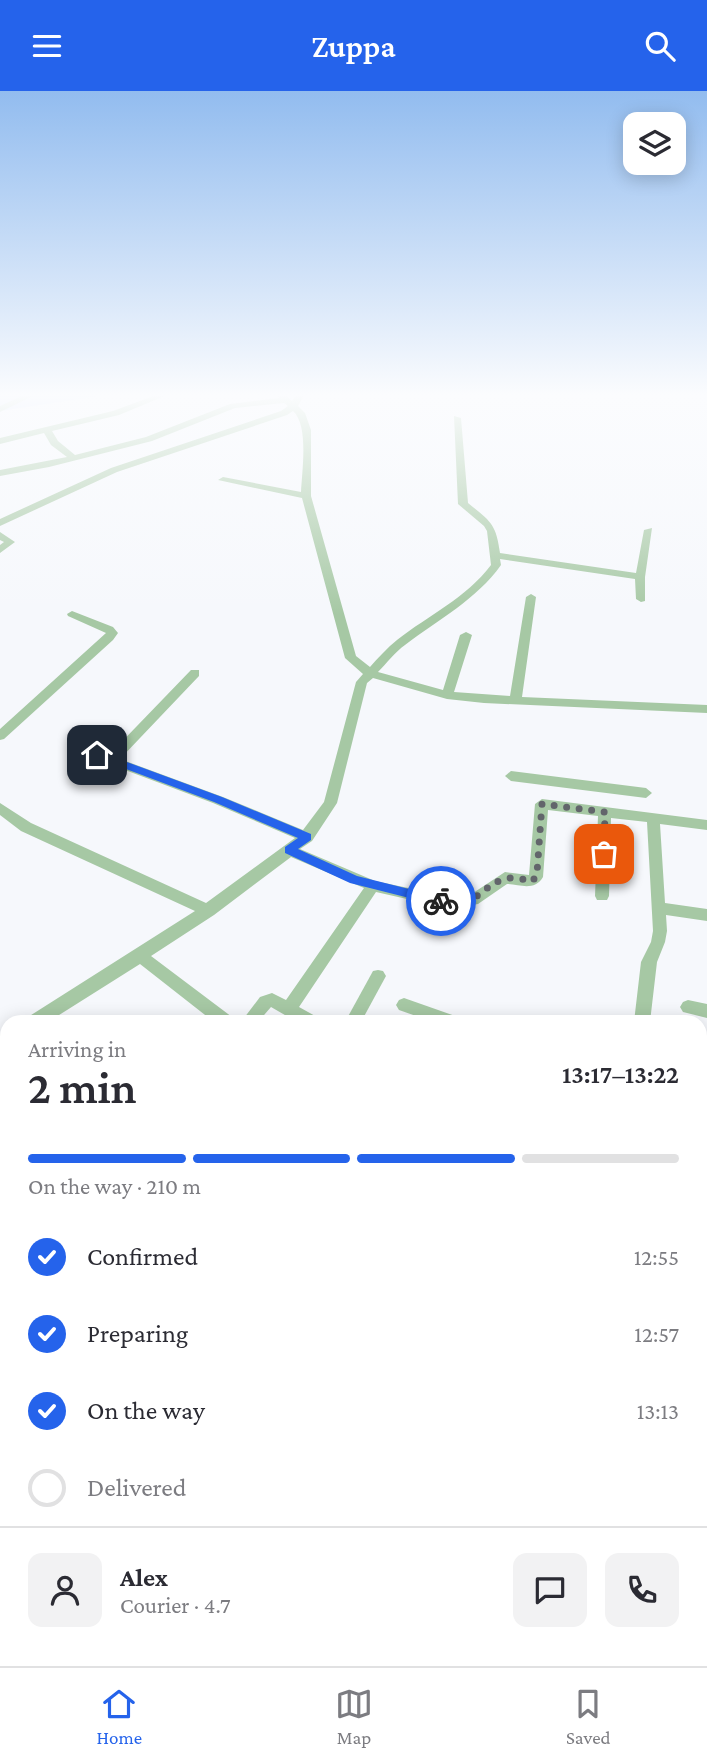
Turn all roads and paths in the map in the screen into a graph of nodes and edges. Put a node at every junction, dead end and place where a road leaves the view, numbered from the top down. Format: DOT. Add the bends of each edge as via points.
graph roads {
  1 [pos="22,468"];
  2 [pos="118,468"];
  3 [pos="306,468"];
  4 [pos="461,468"];
  5 [pos="0,473"];
  6 [pos="223,480"];
  7 [pos="306,496"];
  8 [pos="0,523"];
  9 [pos="649,530"];
  10 [pos="0,535"];
  11 [pos="0,550"];
  12 [pos="496,555"];
  13 [pos="640,577"];
  14 [pos="531,597"];
  15 [pos="640,599"];
  16 [pos="72,614"];
  17 [pos="466,635"];
  18 [pos="195,673"];
  19 [pos="369,673"];
  20 [pos="447,695"];
  21 [pos="515,701"];
  22 [pos="707,709"];
  23 [pos="0,736"];
  24 [pos="97,755"];
  25 [pos="112,760"];
  26 [pos="510,776"];
  27 [pos="550,781"];
  28 [pos="646,793"];
  29 [pos="550,804"];
  30 [pos="0,808"];
  31 [pos="605,812"];
  32 [pos="653,819"];
  33 [pos="707,825"];
  34 [pos="307,837"];
  35 [pos="289,850"];
  36 [pos="373,887"];
  37 [pos="602,896"];
  38 [pos="658,908"];
  39 [pos="209,911"];
  40 [pos="707,915"];
  41 [pos="141,956"];
  42 [pos="378,975"];
  43 [pos="404,1005"];
  44 [pos="688,1007"];
  45 [pos="289,1009"];
  46 [pos="707,1011"];
  47 [pos="45,1015"];
  48 [pos="217,1015"];
  49 [pos="255,1015"];
  50 [pos="299,1015"];
  51 [pos="357,1015"];
  52 [pos="432,1015"];
  53 [pos="643,1015"];
  1 -- 5 [label="street"];
  2 -- 8 [label="street"];
  3 -- 7 [label="street"];
  4 -- 12 [label="street" via="463,504 488,524"];
  6 -- 7 [label="street"];
  7 -- 19 [label="street" via="351,658"];
  9 -- 13 [label="street"];
  10 -- 11 [label="street" via="10,542"];
  12 -- 13 [label="street"];
  12 -- 19 [label="street" via="493,572 485,580"];
  13 -- 15 [label="street"];
  14 -- 21 [label="street"];
  16 -- 23 [label="street" via="112,633"];
  17 -- 20 [label="street"];
  18 -- 25 [label="street"];
  19 -- 20 [label="street"];
  19 -- 34 [label="street" via="359,690 330,803"];
  20 -- 21 [label="street"];
  21 -- 22 [label="street"];
  24 -- 25 [label="street"];
  25 -- 34 [label="street"];
  26 -- 27 [label="street"];
  27 -- 28 [label="street"];
  27 -- 29 [label="street"];
  29 -- 31 [label="street"];
  29 -- 36 [label="street" via="541,807 533,881 505,878 465,903"];
  30 -- 39 [label="street" via="26,827"];
  31 -- 32 [label="street"];
  31 -- 37 [label="street"];
  32 -- 33 [label="street"];
  32 -- 38 [label="street"];
  34 -- 35 [label="street"];
  35 -- 36 [label="street"];
  35 -- 39 [label="street"];
  36 -- 45 [label="street"];
  38 -- 40 [label="street"];
  38 -- 53 [label="street" via="659,943 649,962"];
  39 -- 41 [label="street"];
  41 -- 47 [label="street"];
  41 -- 48 [label="street"];
  42 -- 51 [label="street"];
  43 -- 52 [label="street"];
  44 -- 46 [label="street"];
  45 -- 49 [label="street" via="272,1000"];
  45 -- 50 [label="street"];
}
